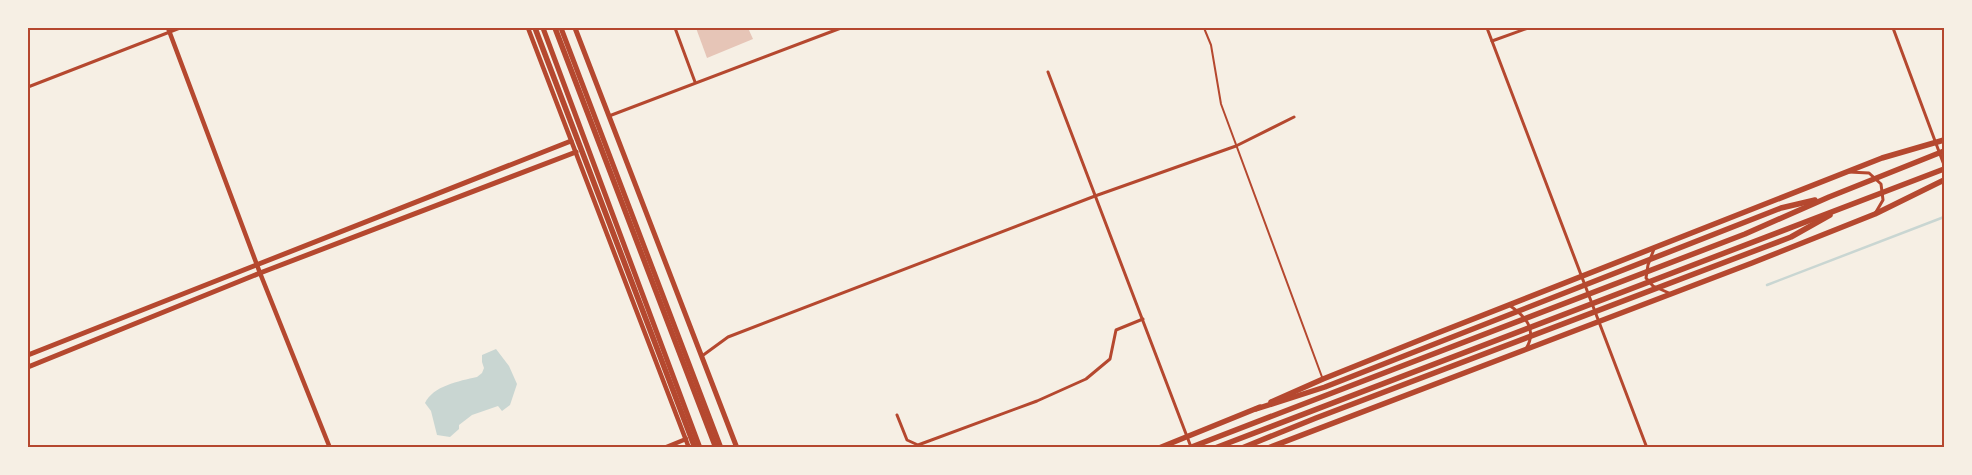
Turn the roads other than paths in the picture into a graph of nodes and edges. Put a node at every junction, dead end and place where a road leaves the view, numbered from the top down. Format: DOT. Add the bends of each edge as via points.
graph roads {
  1 [pos="180,28"];
  2 [pos="528,28"];
  3 [pos="535,28"];
  4 [pos="543,28"];
  5 [pos="555,28"];
  6 [pos="561,28"];
  7 [pos="575,28"];
  8 [pos="675,28"];
  9 [pos="841,28"];
  10 [pos="1204,28"];
  11 [pos="1487,28"];
  12 [pos="1528,28"];
  13 [pos="1893,28"];
  14 [pos="168,30"];
  15 [pos="1492,41"];
  16 [pos="1048,72"];
  17 [pos="695,82"];
  18 [pos="28,88"];
  19 [pos="609,116"];
  20 [pos="1294,117"];
  21 [pos="1944,140"];
  22 [pos="571,141"];
  23 [pos="1937,143"];
  24 [pos="1236,146"];
  25 [pos="1944,151"];
  26 [pos="576,152"];
  27 [pos="1944,165"];
  28 [pos="1944,169"];
  29 [pos="1847,172"];
  30 [pos="1944,180"];
  31 [pos="1095,196"];
  32 [pos="1829,197"];
  33 [pos="1848,205"];
  34 [pos="1875,214"];
  35 [pos="1654,248"];
  36 [pos="258,263"];
  37 [pos="260,273"];
  38 [pos="1582,276"];
  39 [pos="1672,294"];
  40 [pos="1509,305"];
  41 [pos="1143,319"];
  42 [pos="1600,322"];
  43 [pos="1524,351"];
  44 [pos="28,355"];
  45 [pos="702,356"];
  46 [pos="28,367"];
  47 [pos="1322,379"];
  48 [pos="1256,409"];
  49 [pos="896,415"];
  50 [pos="1187,437"];
  51 [pos="686,439"];
  52 [pos="918,446"];
  53 [pos="330,448"];
  54 [pos="664,448"];
  55 [pos="689,448"];
  56 [pos="695,448"];
  57 [pos="700,448"];
  58 [pos="716,448"];
  59 [pos="721,448"];
  60 [pos="737,448"];
  61 [pos="1159,448"];
  62 [pos="1190,448"];
  63 [pos="1214,448"];
  64 [pos="1242,448"];
  65 [pos="1268,448"];
  66 [pos="1647,448"];
  1 -- 14 [label="street"];
  2 -- 22 [label="street"];
  3 -- 56 [label="main road"];
  4 -- 57 [label="main road"];
  5 -- 58 [label="main road"];
  6 -- 59 [label="main road"];
  7 -- 19 [label="main road"];
  8 -- 17 [label="street"];
  9 -- 17 [label="street"];
  10 -- 24 [label="lane" via="1211,45 1221,104"];
  11 -- 15 [label="street"];
  12 -- 15 [label="street"];
  13 -- 23 [label="street"];
  14 -- 18 [label="street"];
  14 -- 36 [label="street"];
  15 -- 38 [label="street"];
  16 -- 31 [label="street"];
  17 -- 19 [label="street"];
  19 -- 45 [label="main road"];
  20 -- 24 [label="street"];
  21 -- 23 [label="main road"];
  22 -- 26 [label="street"];
  22 -- 36 [label="main road"];
  23 -- 27 [label="street"];
  23 -- 29 [label="main road" via="1882,158"];
  24 -- 31 [label="street"];
  24 -- 47 [label="lane"];
  25 -- 32 [label="main road"];
  26 -- 37 [label="main road"];
  26 -- 51 [label="street"];
  28 -- 33 [label="main road"];
  29 -- 34 [label="street" via="1869,173 1881,184 1883,200"];
  29 -- 35 [label="main road"];
  30 -- 34 [label="main road"];
  31 -- 41 [label="street"];
  31 -- 45 [label="street" via="728,337"];
  32 -- 48 [label="main road" via="1781,208 1325,387"];
  32 -- 62 [label="main road" via="1745,234"];
  33 -- 63 [label="main road"];
  33 -- 64 [label="main road" via="1791,237"];
  34 -- 39 [label="main road"];
  35 -- 38 [label="main road"];
  35 -- 39 [label="street" via="1646,278 1653,286"];
  36 -- 37 [label="street"];
  36 -- 44 [label="main road"];
  37 -- 46 [label="main road"];
  37 -- 53 [label="street"];
  38 -- 40 [label="main road"];
  38 -- 42 [label="street"];
  39 -- 42 [label="main road"];
  40 -- 43 [label="street" via="1523,315 1531,332 1530,342"];
  40 -- 47 [label="main road"];
  41 -- 50 [label="street"];
  41 -- 52 [label="street" via="1116,330 1110,359 1086,379"];
  42 -- 43 [label="main road"];
  42 -- 66 [label="street"];
  43 -- 65 [label="main road"];
  45 -- 60 [label="main road"];
  47 -- 48 [label="main road"];
  48 -- 50 [label="main road"];
  49 -- 52 [label="street" via="907,440"];
  50 -- 61 [label="main road"];
  50 -- 62 [label="street"];
  51 -- 54 [label="street"];
  51 -- 55 [label="street"];
}
